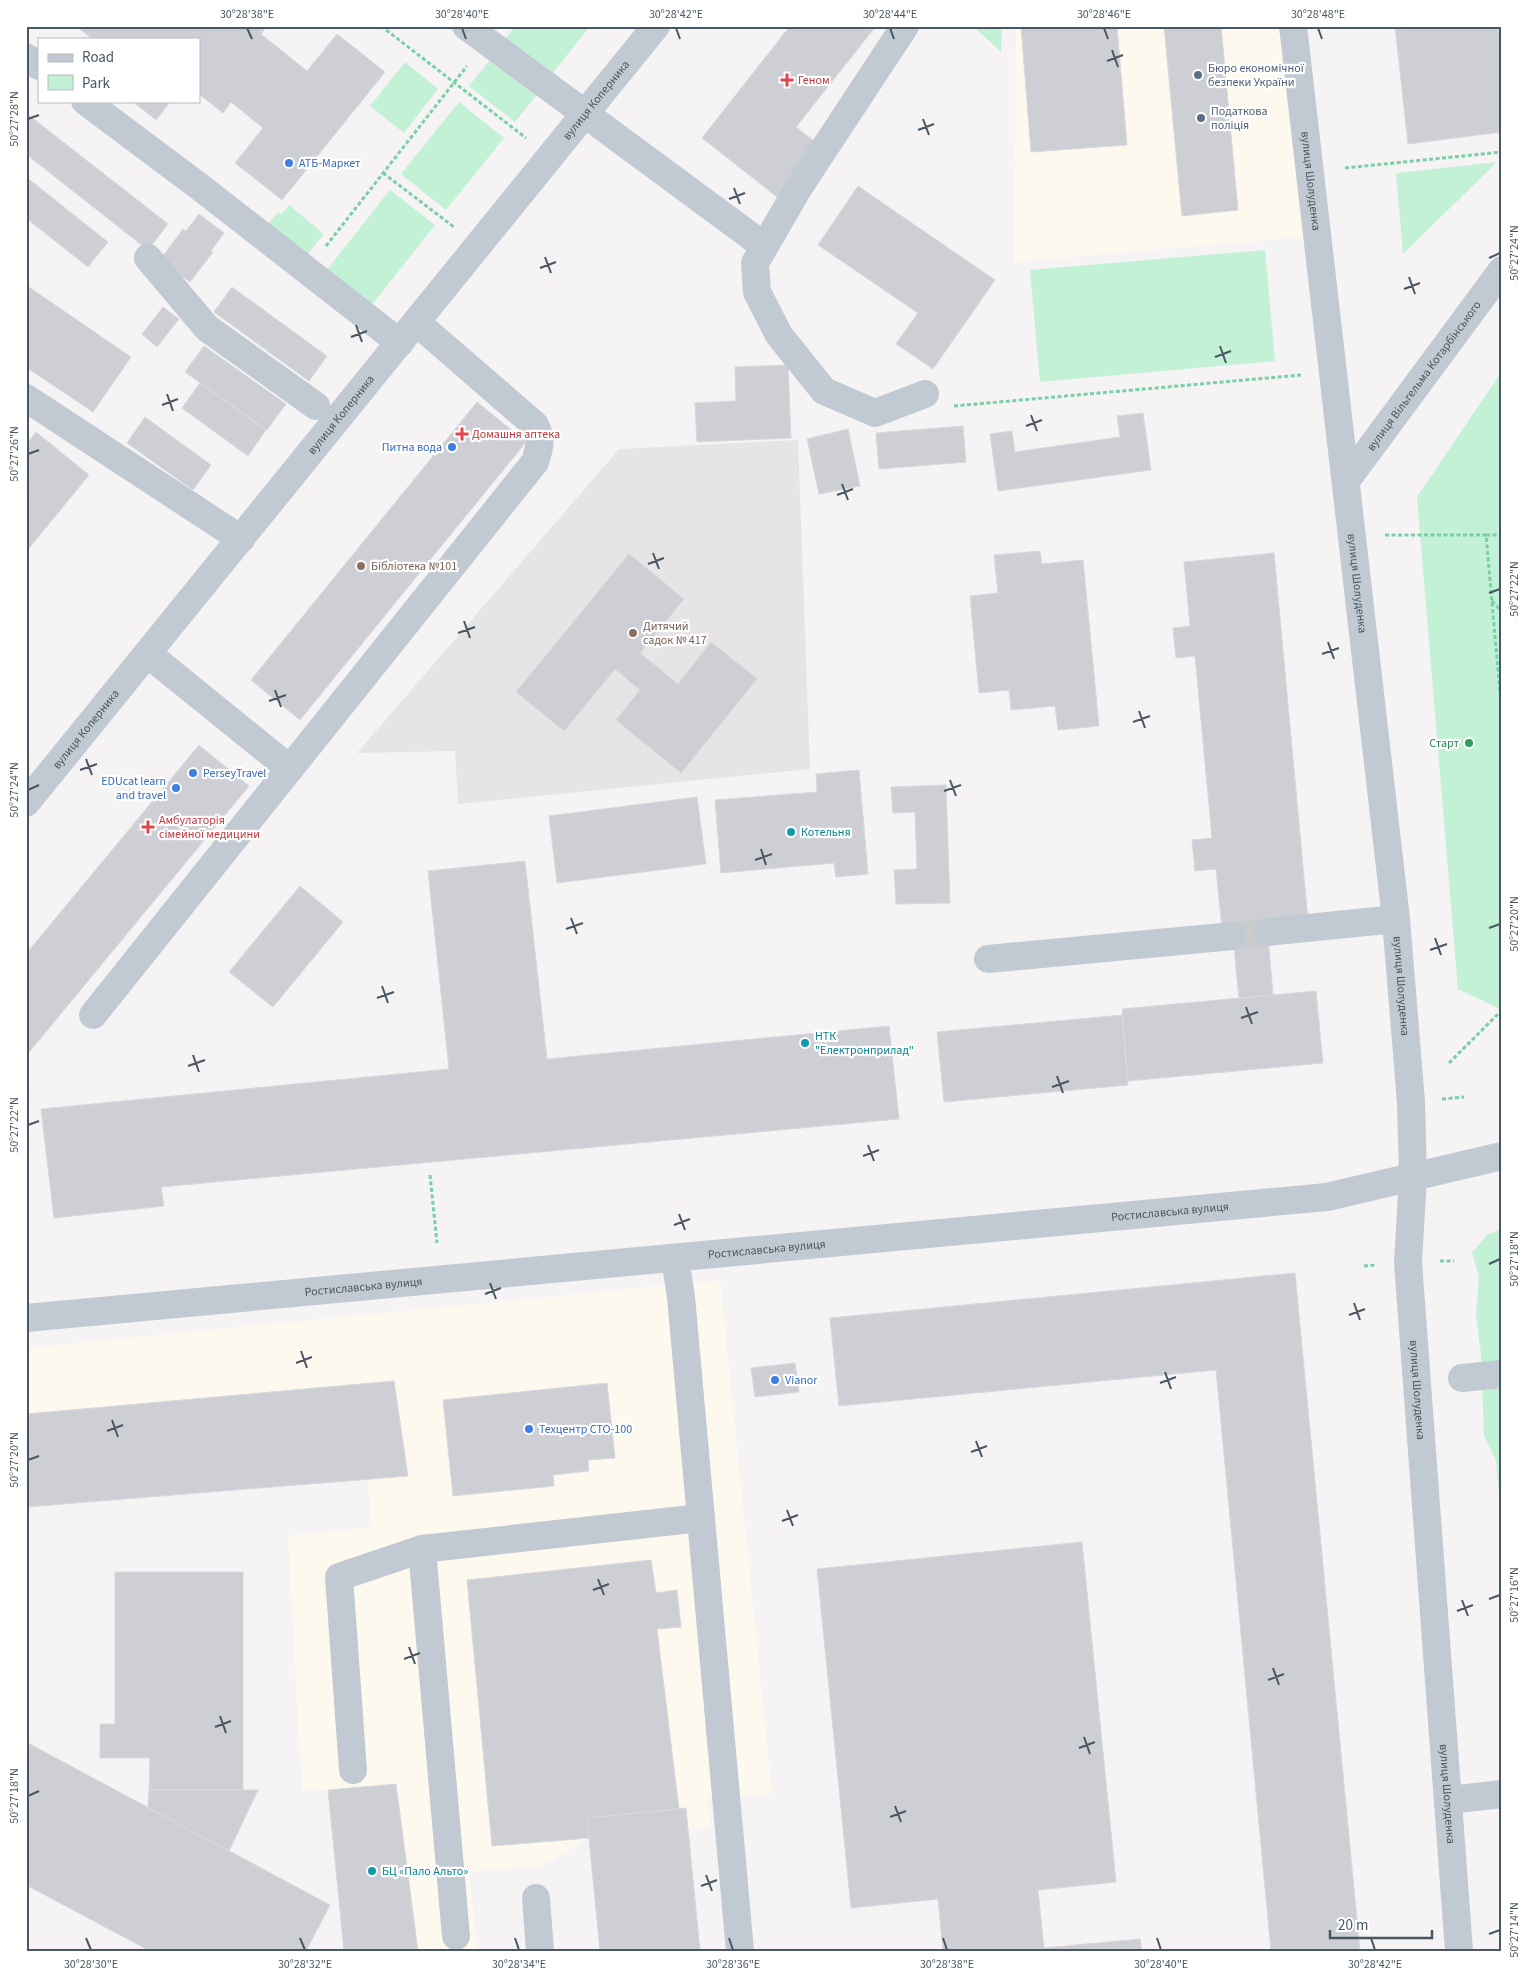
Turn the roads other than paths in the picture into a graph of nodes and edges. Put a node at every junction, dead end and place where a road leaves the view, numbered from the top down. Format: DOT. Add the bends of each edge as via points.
graph roads {
  1 [pos="466,26"];
  2 [pos="656,26"];
  3 [pos="905,26"];
  4 [pos="1293,26"];
  5 [pos="26,57"];
  6 [pos="38,65"];
  7 [pos="86,102"];
  8 [pos="585,114"];
  9 [pos="764,246"];
  10 [pos="148,258"];
  11 [pos="1502,270"];
  12 [pos="408,333"];
  13 [pos="925,394"];
  14 [pos="316,406"];
  15 [pos="30,408"];
  16 [pos="1346,482"];
  17 [pos="241,539"];
  18 [pos="148,654"];
  19 [pos="290,768"];
  20 [pos="27,800"];
  21 [pos="1396,919"];
  22 [pos="1268,932"];
  23 [pos="1233,936"];
  24 [pos="988,959"];
  25 [pos="93,1015"];
  26 [pos="1502,1156"];
  27 [pos="1413,1177"];
  28 [pos="675,1258"];
  29 [pos="26,1318"];
  30 [pos="1502,1374"];
  31 [pos="1462,1378"];
  32 [pos="701,1518"];
  33 [pos="422,1549"];
  34 [pos="353,1770"];
  35 [pos="1502,1794"];
  36 [pos="1449,1800"];
  37 [pos="536,1898"];
  38 [pos="456,1936"];
  39 [pos="540,1951"];
  40 [pos="740,1951"];
  41 [pos="1459,1951"];
  1 -- 8 [label="street"];
  2 -- 8 [label="street, вулиця Коперника"];
  3 -- 9 [label="street"];
  4 -- 16 [label="street, вулиця Шолуденка"];
  5 -- 6 [label="street"];
  7 -- 12 [label="street" via="308,271"];
  8 -- 9 [label="street"];
  8 -- 12 [label="street, вулиця Коперника"];
  9 -- 13 [label="street" via="755,263 757,292 779,335 824,391 875,413"];
  10 -- 14 [label="street" via="207,328"];
  11 -- 16 [label="street, вулиця Вільгельма Котарбінського"];
  12 -- 17 [label="street, вулиця Коперника"];
  12 -- 19 [label="street" via="535,425 540,436 540,448 535,462"];
  15 -- 17 [label="street"];
  16 -- 21 [label="street, вулиця Шолуденка"];
  17 -- 18 [label="street, вулиця Коперника"];
  18 -- 19 [label="street"];
  18 -- 20 [label="street, вулиця Коперника"];
  19 -- 25 [label="street"];
  21 -- 22 [label="street"];
  21 -- 27 [label="street, вулиця Шолуденка" via="1412,1102"];
  23 -- 24 [label="street"];
  26 -- 27 [label="street, Ростиславська вулиця"];
  27 -- 28 [label="street, Ростиславська вулиця" via="1327,1197"];
  27 -- 36 [label="street, вулиця Шолуденка" via="1408,1262"];
  28 -- 29 [label="street, Ростиславська вулиця"];
  28 -- 32 [label="street"];
  30 -- 31 [label="street"];
  32 -- 33 [label="street"];
  32 -- 40 [label="street"];
  33 -- 34 [label="street" via="339,1577"];
  33 -- 38 [label="street"];
  35 -- 36 [label="street"];
  36 -- 41 [label="street, вулиця Шолуденка"];
  37 -- 39 [label="street"];
}
